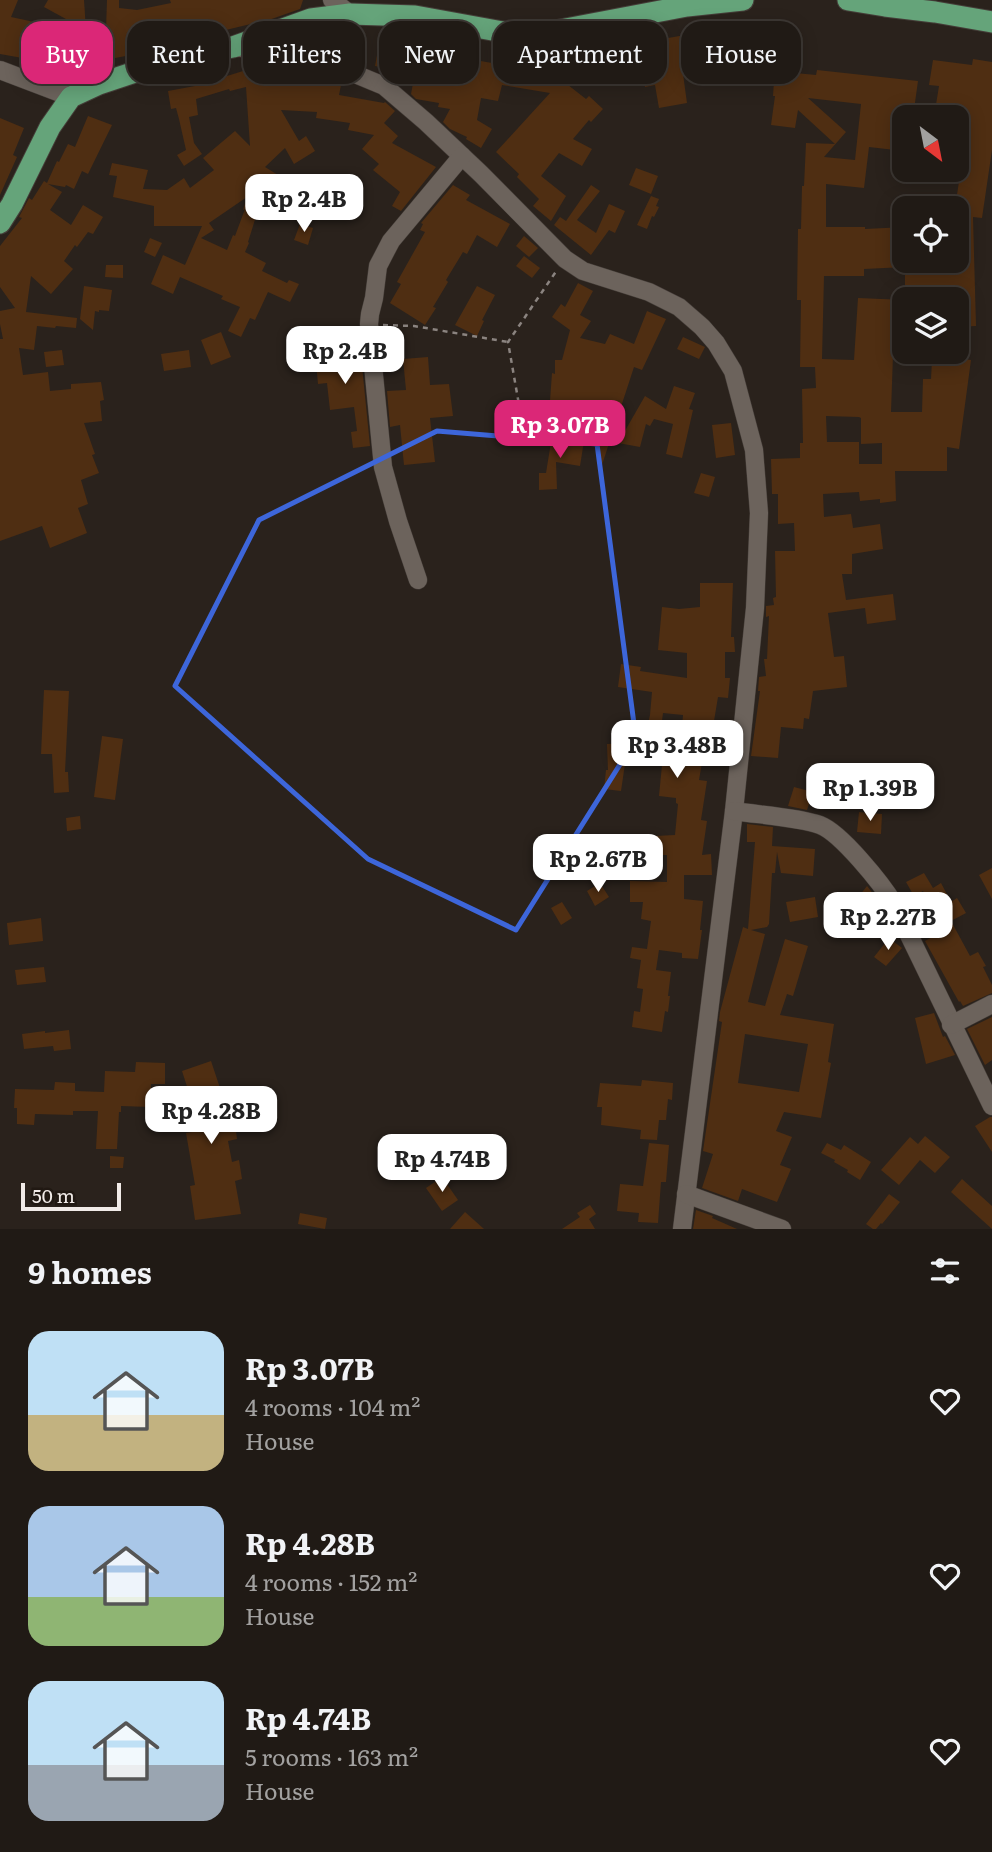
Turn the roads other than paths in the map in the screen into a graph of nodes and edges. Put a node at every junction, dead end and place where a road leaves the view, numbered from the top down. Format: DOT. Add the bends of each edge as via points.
graph roads {
  1 [pos="332,0"];
  2 [pos="743,0"];
  3 [pos="848,0"];
  4 [pos="350,14"];
  5 [pos="992,22"];
  6 [pos="233,47"];
  7 [pos="0,70"];
  8 [pos="71,97"];
  9 [pos="462,156"];
  10 [pos="0,223"];
  11 [pos="418,580"];
  12 [pos="734,811"];
  13 [pos="992,1004"];
  14 [pos="951,1025"];
  15 [pos="992,1107"];
  16 [pos="687,1194"];
  17 [pos="682,1229"];
  18 [pos="782,1229"];
  1 -- 4 [label="street"];
  2 -- 4 [label="highway" via="532,34 415,16"];
  3 -- 5 [label="highway"];
  4 -- 6 [label="highway" via="311,19"];
  6 -- 8 [label="highway" via="163,63"];
  6 -- 9 [label="street" via="286,53 384,86"];
  7 -- 8 [label="street"];
  8 -- 10 [label="highway" via="50,127"];
  9 -- 11 [label="street" via="391,241 378,266 369,324 383,467"];
  9 -- 12 [label="street" via="565,259 583,271 649,292 679,307 702,327 733,371 754,450 758,513 755,608"];
  12 -- 14 [label="street" via="810,822 835,834 885,888"];
  12 -- 16 [label="street"];
  13 -- 14 [label="street"];
  14 -- 15 [label="street"];
  16 -- 17 [label="street"];
  16 -- 18 [label="street"];
}
